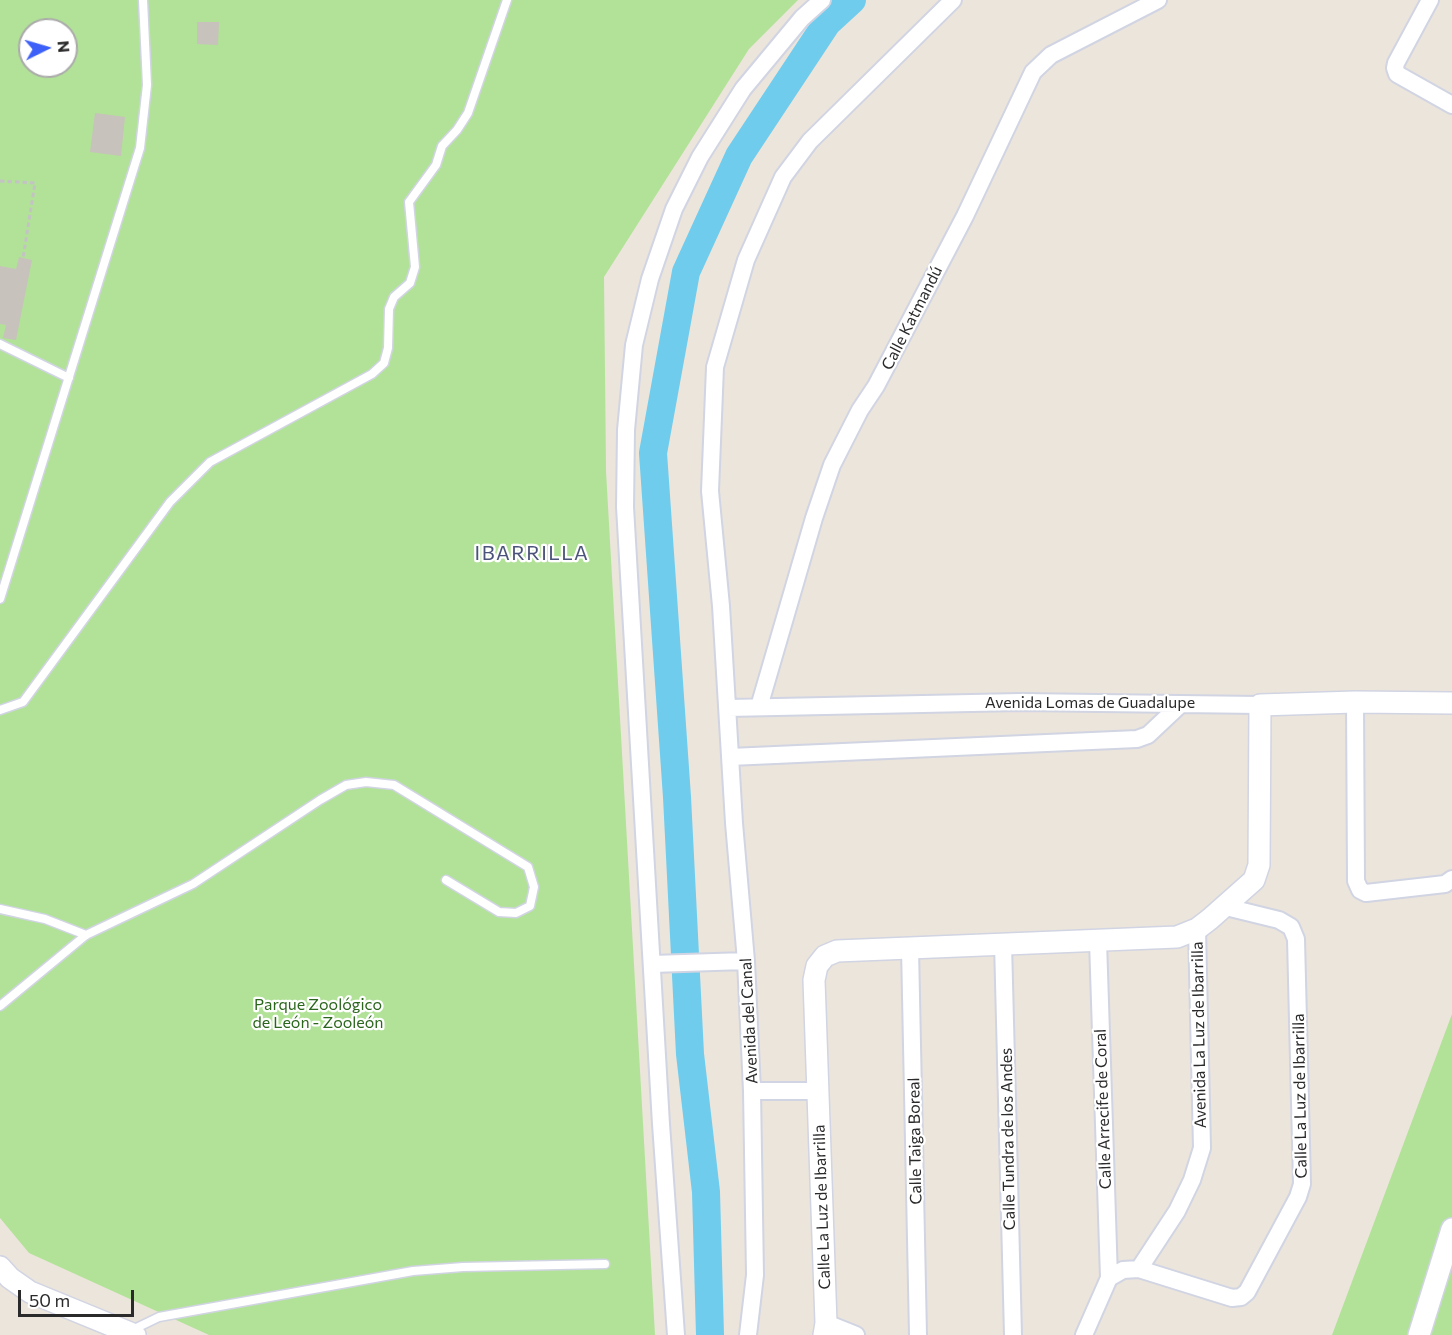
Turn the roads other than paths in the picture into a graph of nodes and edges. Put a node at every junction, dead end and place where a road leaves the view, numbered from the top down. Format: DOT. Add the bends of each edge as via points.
graph roads {
  1 [pos="143,0"];
  2 [pos="507,0"];
  3 [pos="822,0"];
  4 [pos="1158,0"];
  5 [pos="1430,0"];
  6 [pos="944,3"];
  7 [pos="1452,105"];
  8 [pos="0,344"];
  9 [pos="69,378"];
  10 [pos="0,599"];
  11 [pos="1355,702"];
  12 [pos="1452,703"];
  13 [pos="1181,704"];
  14 [pos="1260,705"];
  15 [pos="759,707"];
  16 [pos="728,708"];
  17 [pos="1452,709"];
  18 [pos="0,710"];
  19 [pos="730,757"];
  20 [pos="1452,879"];
  21 [pos="446,880"];
  22 [pos="1226,907"];
  23 [pos="0,909"];
  24 [pos="1197,929"];
  25 [pos="86,935"];
  26 [pos="1098,941"];
  27 [pos="1003,943"];
  28 [pos="910,948"];
  29 [pos="746,961"];
  30 [pos="658,964"];
  31 [pos="0,1006"];
  32 [pos="752,1091"];
  33 [pos="817,1091"];
  34 [pos="1452,1229"];
  35 [pos="605,1264"];
  36 [pos="0,1267"];
  37 [pos="1139,1269"];
  38 [pos="1109,1278"];
  39 [pos="825,1329"];
  40 [pos="131,1333"];
  41 [pos="676,1335"];
  42 [pos="748,1335"];
  43 [pos="856,1335"];
  44 [pos="918,1335"];
  45 [pos="1013,1335"];
  46 [pos="1084,1335"];
  47 [pos="1419,1335"];
  1 -- 9 [label="lane" via="147,85 140,148"];
  2 -- 18 [label="lane" via="468,113 442,146 436,165 409,202 415,267 410,283 394,297 388,309 384,363 372,374 210,462 170,502 23,702"];
  3 -- 30 [label="street" via="802,18 743,89 700,158 674,209 650,279 634,345 626,430 625,507"];
  4 -- 15 [label="street, Calle Katmandú" via="1051,55 1033,72 965,216 832,465"];
  5 -- 7 [label="street" via="1396,63 1397,74"];
  6 -- 16 [label="street, Avenida del Canal" via="810,141 783,177 746,260 715,367 710,491"];
  8 -- 9 [label="lane"];
  9 -- 10 [label="lane"];
  11 -- 12 [label="street, Avenida Lomas de Guadalupe"];
  11 -- 14 [label="street, Avenida Lomas de Guadalupe"];
  11 -- 20 [label="street" via="1356,881 1360,890 1366,893 1445,884"];
  12 -- 17 [label="street"];
  13 -- 14 [label="street, Avenida Lomas de Guadalupe"];
  13 -- 15 [label="street, Avenida Lomas de Guadalupe" via="1020,702"];
  13 -- 19 [label="street" via="1148,735 1137,739"];
  14 -- 22 [label="street, Avenida La Luz de Ibarrilla" via="1259,865 1254,880"];
  15 -- 16 [label="street, Avenida Lomas de Guadalupe"];
  16 -- 19 [label="street, Avenida del Canal"];
  19 -- 29 [label="street, Avenida del Canal"];
  21 -- 25 [label="lane" via="499,912 516,913 530,906 534,887 528,867 394,785 346,785 193,884"];
  22 -- 24 [label="street, Avenida La Luz de Ibarrilla"];
  22 -- 37 [label="street, Calle La Luz de Ibarrilla" via="1279,920 1291,927 1296,939 1302,1184 1241,1297 1232,1298"];
  23 -- 25 [label="lane" via="45,919"];
  24 -- 26 [label="street, Calle La Luz de Ibarrilla" via="1177,937"];
  24 -- 37 [label="street, Avenida La Luz de Ibarrilla" via="1202,1148 1177,1210"];
  25 -- 31 [label="lane"];
  26 -- 27 [label="street, Calle La Luz de Ibarrilla"];
  26 -- 38 [label="street, Calle Arrecife de Coral"];
  27 -- 28 [label="street, Calle La Luz de Ibarrilla"];
  27 -- 45 [label="street, Calle Tundra de los Andes"];
  28 -- 33 [label="street, Calle La Luz de Ibarrilla" via="837,951 825,956 817,966"];
  28 -- 44 [label="street, Calle Taiga Boreal"];
  29 -- 30 [label="street"];
  29 -- 32 [label="street, Avenida del Canal"];
  30 -- 41 [label="street" via="661,1124"];
  32 -- 33 [label="street"];
  32 -- 42 [label="street, Avenida del Canal" via="755,1275"];
  33 -- 39 [label="street, Calle La Luz de Ibarrilla"];
  34 -- 47 [label="street"];
  35 -- 40 [label="lane" via="413,1271 159,1317"];
  36 -- 40 [label="street" via="30,1292"];
  37 -- 38 [label="street" via="1123,1270"];
  38 -- 46 [label="street"];
  39 -- 43 [label="street"];
}
